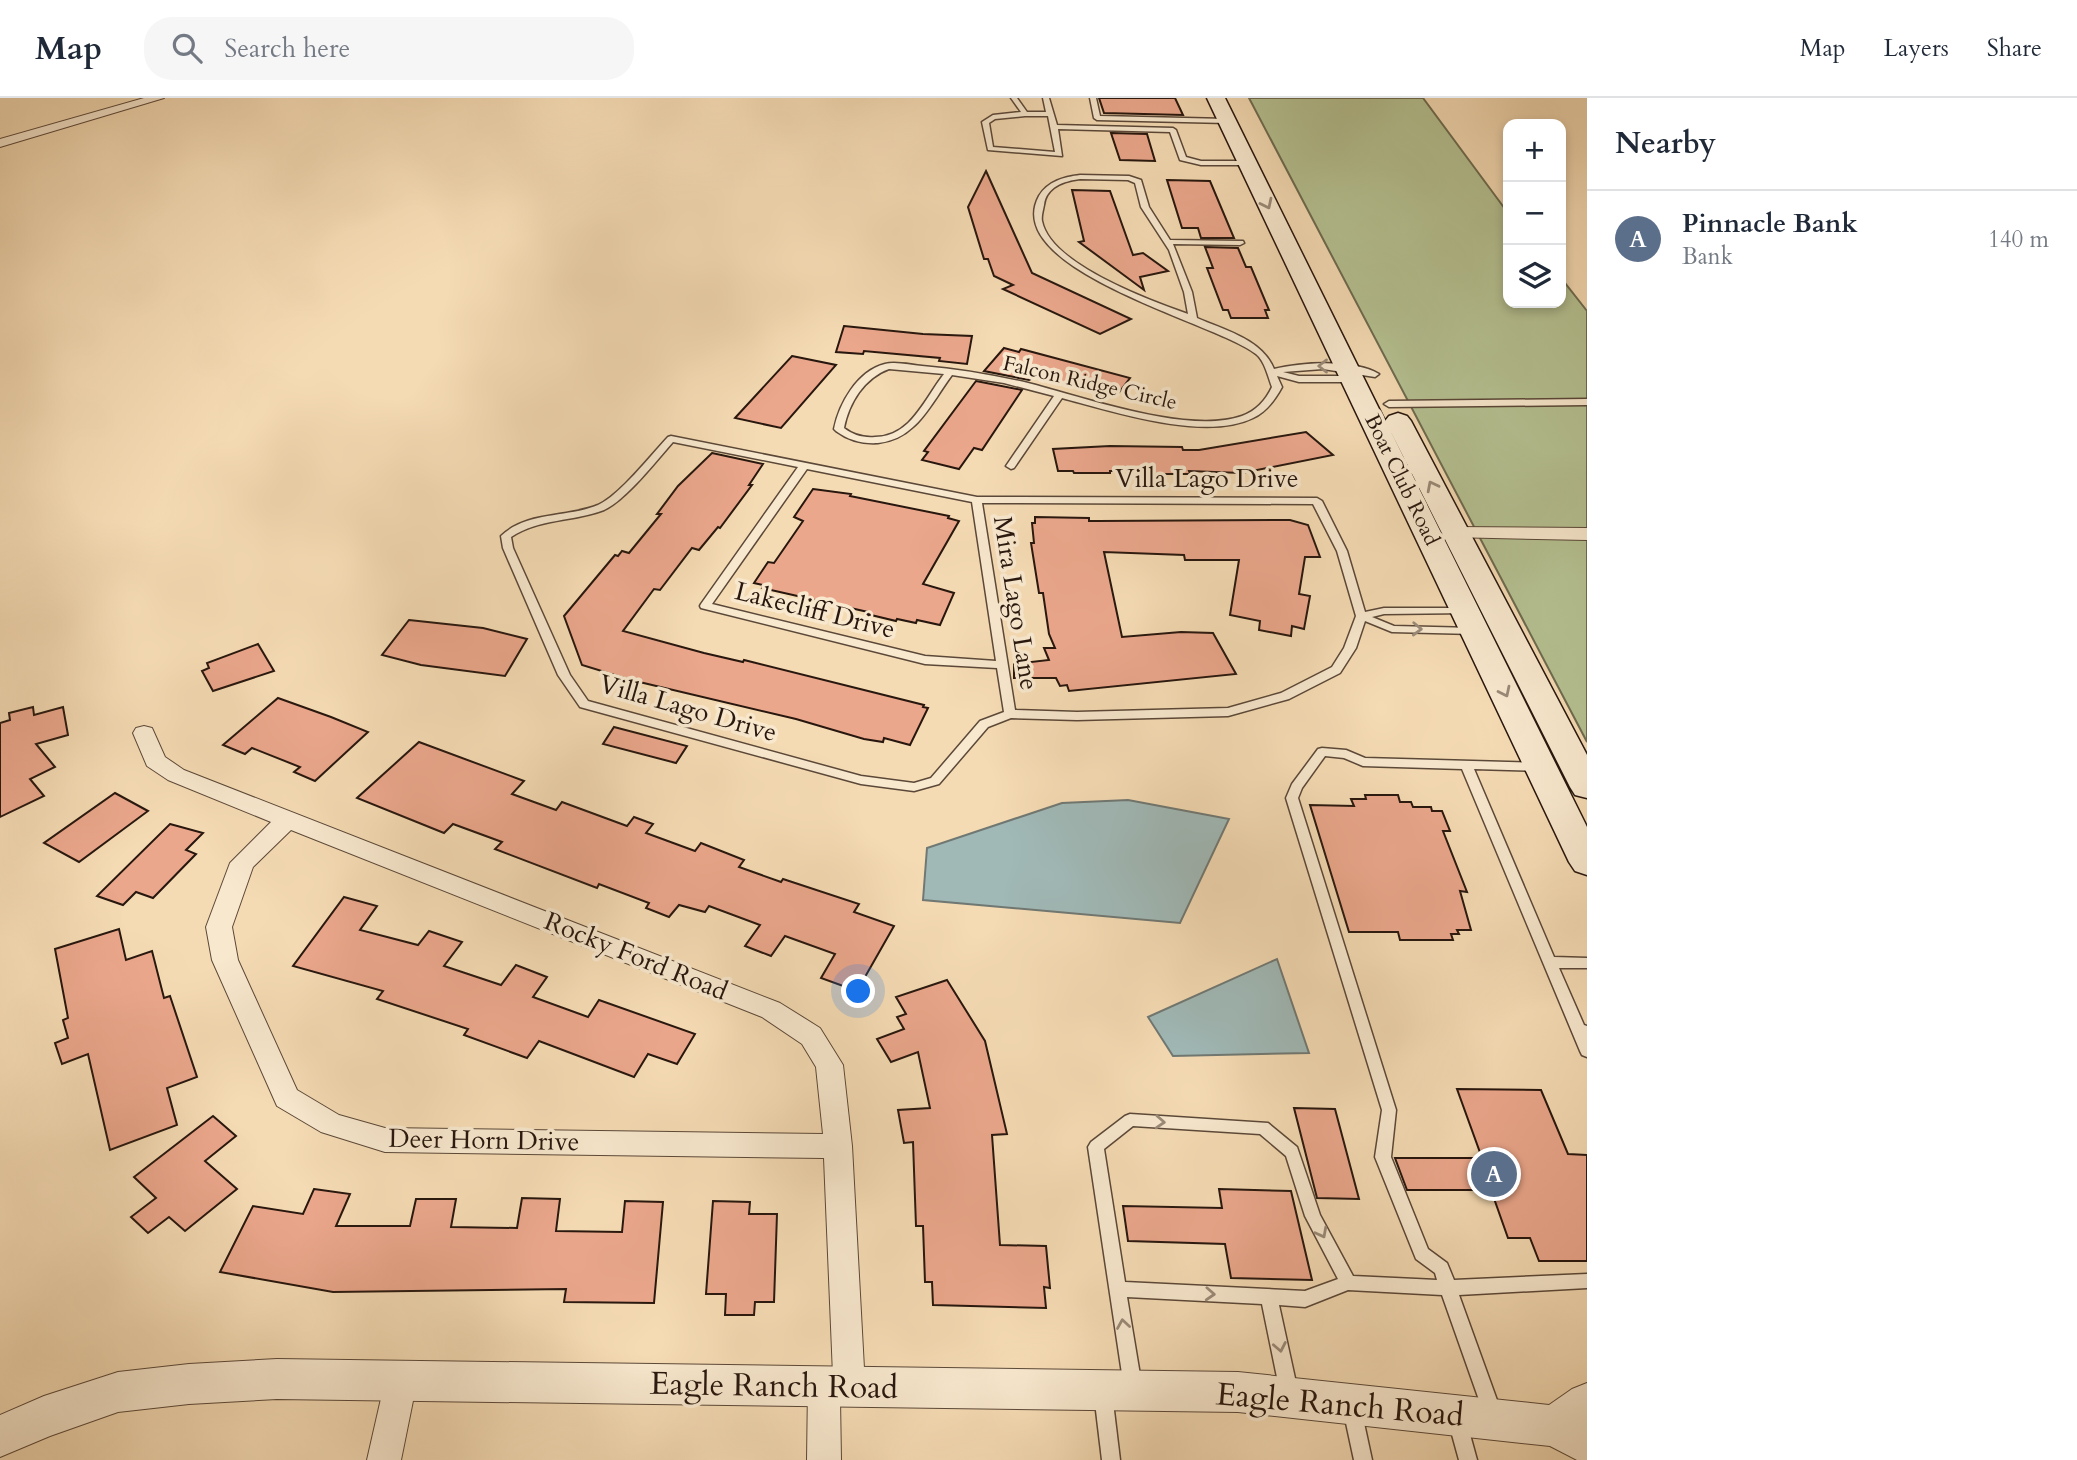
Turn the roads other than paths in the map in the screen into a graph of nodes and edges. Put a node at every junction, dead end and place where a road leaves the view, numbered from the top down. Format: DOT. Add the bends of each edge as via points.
graph roads {
  1 [pos="158,98"];
  2 [pos="1014,98"];
  3 [pos="1046,98"];
  4 [pos="1093,98"];
  5 [pos="1216,98"];
  6 [pos="1230,109"];
  7 [pos="1024,114"];
  8 [pos="1051,114"];
  9 [pos="1169,119"];
  10 [pos="1054,127"];
  11 [pos="1174,130"];
  12 [pos="0,143"];
  13 [pos="1247,163"];
  14 [pos="1169,243"];
  15 [pos="1240,243"];
  16 [pos="1193,319"];
  17 [pos="1272,372"];
  18 [pos="949,373"];
  19 [pos="1358,374"];
  20 [pos="1060,394"];
  21 [pos="1587,402"];
  22 [pos="1390,404"];
  23 [pos="805,465"];
  24 [pos="1011,466"];
  25 [pos="977,500"];
  26 [pos="1455,533"];
  27 [pos="1587,534"];
  28 [pos="1361,616"];
  29 [pos="1484,623"];
  30 [pos="1003,665"];
  31 [pos="1010,714"];
  32 [pos="144,733"];
  33 [pos="1467,767"];
  34 [pos="1541,767"];
  35 [pos="1587,787"];
  36 [pos="288,819"];
  37 [pos="1587,862"];
  38 [pos="1550,962"];
  39 [pos="1587,963"];
  40 [pos="1583,1031"];
  41 [pos="1587,1051"];
  42 [pos="838,1146"];
  43 [pos="1587,1281"];
  44 [pos="1348,1283"];
  45 [pos="1448,1288"];
  46 [pos="1117,1289"];
  47 [pos="1269,1296"];
  48 [pos="401,1381"];
  49 [pos="836,1387"];
  50 [pos="1118,1391"];
  51 [pos="1290,1398"];
  52 [pos="1350,1405"];
  53 [pos="1475,1418"];
  54 [pos="1576,1424"];
  55 [pos="0,1436"];
  56 [pos="384,1460"];
  57 [pos="824,1460"];
  58 [pos="1111,1460"];
  59 [pos="1363,1460"];
  60 [pos="1468,1460"];
  1 -- 12 [label="street"];
  2 -- 7 [label="lane"];
  3 -- 8 [label="lane"];
  4 -- 9 [label="lane" via="1097,118"];
  5 -- 6 [label="main road, Boat Club Road"];
  6 -- 9 [label="lane"];
  6 -- 13 [label="main road, Boat Club Road"];
  6 -- 19 [label="main road, Boat Club Road"];
  7 -- 8 [label="lane"];
  7 -- 10 [label="lane" via="985,122 989,149 1059,154"];
  8 -- 10 [label="lane"];
  9 -- 11 [label="lane"];
  10 -- 11 [label="lane"];
  11 -- 13 [label="lane" via="1183,158 1201,163"];
  13 -- 19 [label="main road, Boat Club Road, one-way"];
  14 -- 15 [label="lane"];
  14 -- 16 [label="lane"];
  14 -- 16 [label="lane" via="1148,214 1139,184 1133,179 1061,180 1049,188 1039,205 1040,228 1066,258 1123,290"];
  16 -- 17 [label="lane" via="1259,352"];
  17 -- 19 [label="lane" via="1298,379"];
  19 -- 17 [label="lane, one-way" via="1294,366"];
  17 -- 20 [label="lane, Falcon Ridge Circle" via="1277,387 1268,402 1244,419 1229,422 1163,420"];
  18 -- 18 [label="lane, Falcon Ridge Circle" via="900,434 869,441 851,438 839,429 857,389 881,368"];
  18 -- 20 [label="lane, Falcon Ridge Circle"];
  19 -- 22 [label="main road, Boat Club Road"];
  19 -- 29 [label="main road, Boat Club Road"];
  20 -- 24 [label="lane"];
  21 -- 22 [label="lane"];
  26 -- 22 [label="main road, Boat Club Road, one-way"];
  23 -- 25 [label="lane, Villa Lago Drive"];
  23 -- 30 [label="lane, Lakecliff Drive" via="705,606 925,660"];
  23 -- 31 [label="lane, Villa Lago Drive" via="671,439 601,509 537,521 506,536 564,675 584,704 861,780 914,787 935,781 984,724"];
  25 -- 28 [label="lane, Villa Lago Drive" via="1317,501 1342,551"];
  25 -- 30 [label="lane, Mira Lago Lane"];
  26 -- 27 [label="street"];
  26 -- 29 [label="main road, Boat Club Road"];
  28 -- 29 [label="lane" via="1384,611"];
  28 -- 29 [label="lane, one-way" via="1392,629"];
  28 -- 31 [label="lane, Villa Lago Drive" via="1336,670 1285,696 1228,712"];
  29 -- 34 [label="main road, Boat Club Road, one-way"];
  29 -- 35 [label="main road, Boat Club Road"];
  30 -- 31 [label="lane, Mira Lago Lane"];
  32 -- 36 [label="street, Rocky Ford Road" via="155,761 176,775"];
  33 -- 34 [label="lane"];
  33 -- 38 [label="lane"];
  33 -- 45 [label="lane" via="1363,762 1346,754 1322,752 1292,798 1389,1110 1382,1157 1422,1254 1441,1268"];
  34 -- 37 [label="main road, Boat Club Road"];
  36 -- 42 [label="street, Rocky Ford Road" via="771,1010 811,1036 829,1065"];
  36 -- 42 [label="street, Deer Horn Drive" via="242,863 219,928 225,960 287,1098 331,1124 385,1140"];
  38 -- 39 [label="lane"];
  38 -- 40 [label="lane"];
  40 -- 41 [label="lane"];
  42 -- 49 [label="street, Rocky Ford Road"];
  43 -- 45 [label="lane"];
  44 -- 45 [label="lane"];
  46 -- 44 [label="lane, one-way" via="1096,1147 1129,1120 1263,1128 1292,1152 1313,1216"];
  44 -- 47 [label="lane" via="1305,1299"];
  45 -- 53 [label="lane"];
  46 -- 47 [label="lane, one-way"];
  50 -- 46 [label="lane, one-way"];
  47 -- 51 [label="lane, one-way"];
  48 -- 49 [label="street, Eagle Ranch Road"];
  48 -- 55 [label="street, Eagle Ranch Road" via="277,1379 118,1392"];
  48 -- 56 [label="street"];
  49 -- 50 [label="street, Eagle Ranch Road"];
  49 -- 57 [label="street, Rocky Ford Road"];
  50 -- 51 [label="street, Eagle Ranch Road" via="1238,1392"];
  50 -- 58 [label="lane"];
  51 -- 52 [label="street, Eagle Ranch Road"];
  52 -- 53 [label="street, Eagle Ranch Road"];
  52 -- 59 [label="lane"];
  53 -- 54 [label="street, Eagle Ranch Road"];
  53 -- 60 [label="lane"];
}
